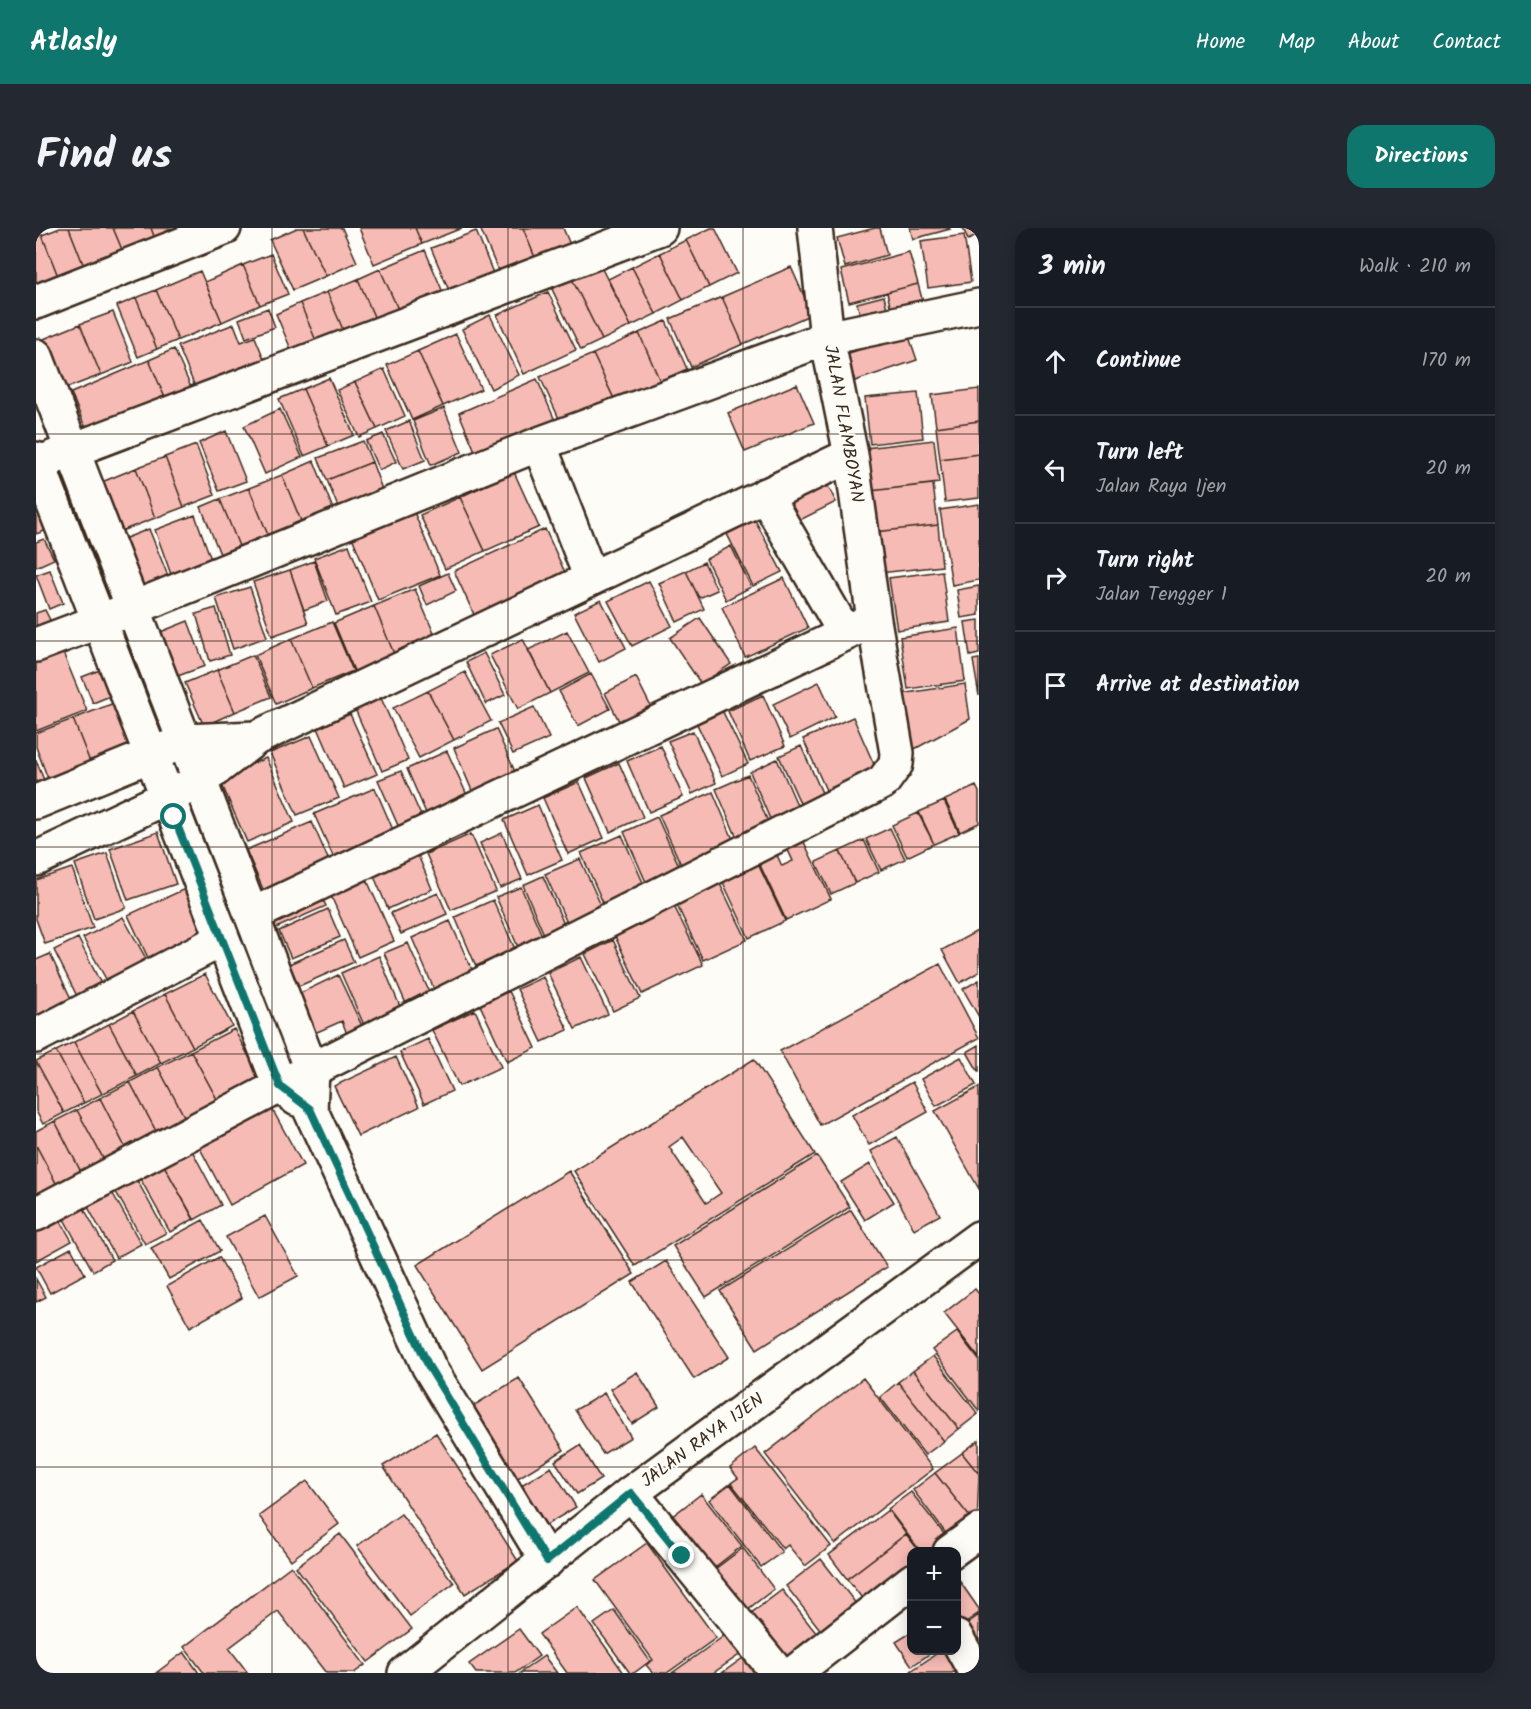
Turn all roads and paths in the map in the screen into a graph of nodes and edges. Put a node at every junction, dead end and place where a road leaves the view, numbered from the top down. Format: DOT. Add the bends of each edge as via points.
graph roads {
  1 [pos="224,228"];
  2 [pos="660,228"];
  3 [pos="815,228"];
  4 [pos="36,302"];
  5 [pos="979,306"];
  6 [pos="827,338"];
  7 [pos="36,356"];
  8 [pos="539,444"];
  9 [pos="72,450"];
  10 [pos="851,455"];
  11 [pos="36,462"];
  12 [pos="765,495"];
  13 [pos="591,578"];
  14 [pos="134,608"];
  15 [pos="874,620"];
  16 [pos="99,621"];
  17 [pos="845,633"];
  18 [pos="36,645"];
  19 [pos="256,738"];
  20 [pos="185,741"];
  21 [pos="149,754"];
  22 [pos="199,782"];
  23 [pos="166,797"];
  24 [pos="36,802"];
  25 [pos="36,859"];
  26 [pos="252,915"];
  27 [pos="221,940"];
  28 [pos="36,1036"];
  29 [pos="312,1072"];
  30 [pos="280,1086"];
  31 [pos="310,1109"];
  32 [pos="36,1214"];
  33 [pos="979,1238"];
  34 [pos="631,1493"];
  35 [pos="979,1531"];
  36 [pos="956,1547"];
  37 [pos="547,1561"];
  38 [pos="907,1585"];
  39 [pos="961,1645"];
  40 [pos="808,1669"];
  41 [pos="405,1673"];
  42 [pos="778,1673"];
  43 [pos="976,1673"];
  1 -- 4 [label="street"];
  2 -- 9 [label="street"];
  3 -- 6 [label="street, JALAN FLAMBOYAN"];
  5 -- 6 [label="street"];
  6 -- 8 [label="street"];
  6 -- 10 [label="street, JALAN FLAMBOYAN"];
  7 -- 9 [label="street"];
  8 -- 13 [label="street"];
  8 -- 14 [label="street"];
  9 -- 11 [label="street"];
  9 -- 14 [label="street"];
  10 -- 12 [label="street"];
  10 -- 15 [label="street, JALAN FLAMBOYAN"];
  11 -- 16 [label="street"];
  12 -- 13 [label="street"];
  12 -- 17 [label="street"];
  13 -- 19 [label="street"];
  14 -- 16 [label="street"];
  14 -- 20 [label="street"];
  15 -- 17 [label="street"];
  15 -- 29 [label="street, JALAN FLAMBOYAN" via="897,753 896,764 883,782"];
  16 -- 18 [label="street"];
  16 -- 21 [label="street"];
  17 -- 26 [label="street"];
  19 -- 20 [label="street"];
  19 -- 22 [label="street"];
  20 -- 21 [label="street"];
  20 -- 22 [label="street"];
  21 -- 23 [label="street"];
  21 -- 24 [label="street"];
  22 -- 23 [label="street"];
  22 -- 26 [label="street"];
  23 -- 25 [label="street"];
  23 -- 27 [label="street"];
  26 -- 29 [label="street"];
  27 -- 28 [label="street"];
  27 -- 30 [label="street"];
  29 -- 30 [label="street, JALAN FLAMBOYAN"];
  29 -- 31 [label="street"];
  30 -- 31 [label="street"];
  30 -- 32 [label="street, JALAN FLAMBOYAN"];
  31 -- 37 [label="street" via="429,1367"];
  33 -- 34 [label="street, JALAN RAYA IJEN"];
  34 -- 37 [label="street, JALAN RAYA IJEN"];
  34 -- 42 [label="street"];
  35 -- 36 [label="street"];
  37 -- 41 [label="street, JALAN RAYA IJEN"];
  38 -- 40 [label="street"];
  39 -- 43 [label="street"];
}
